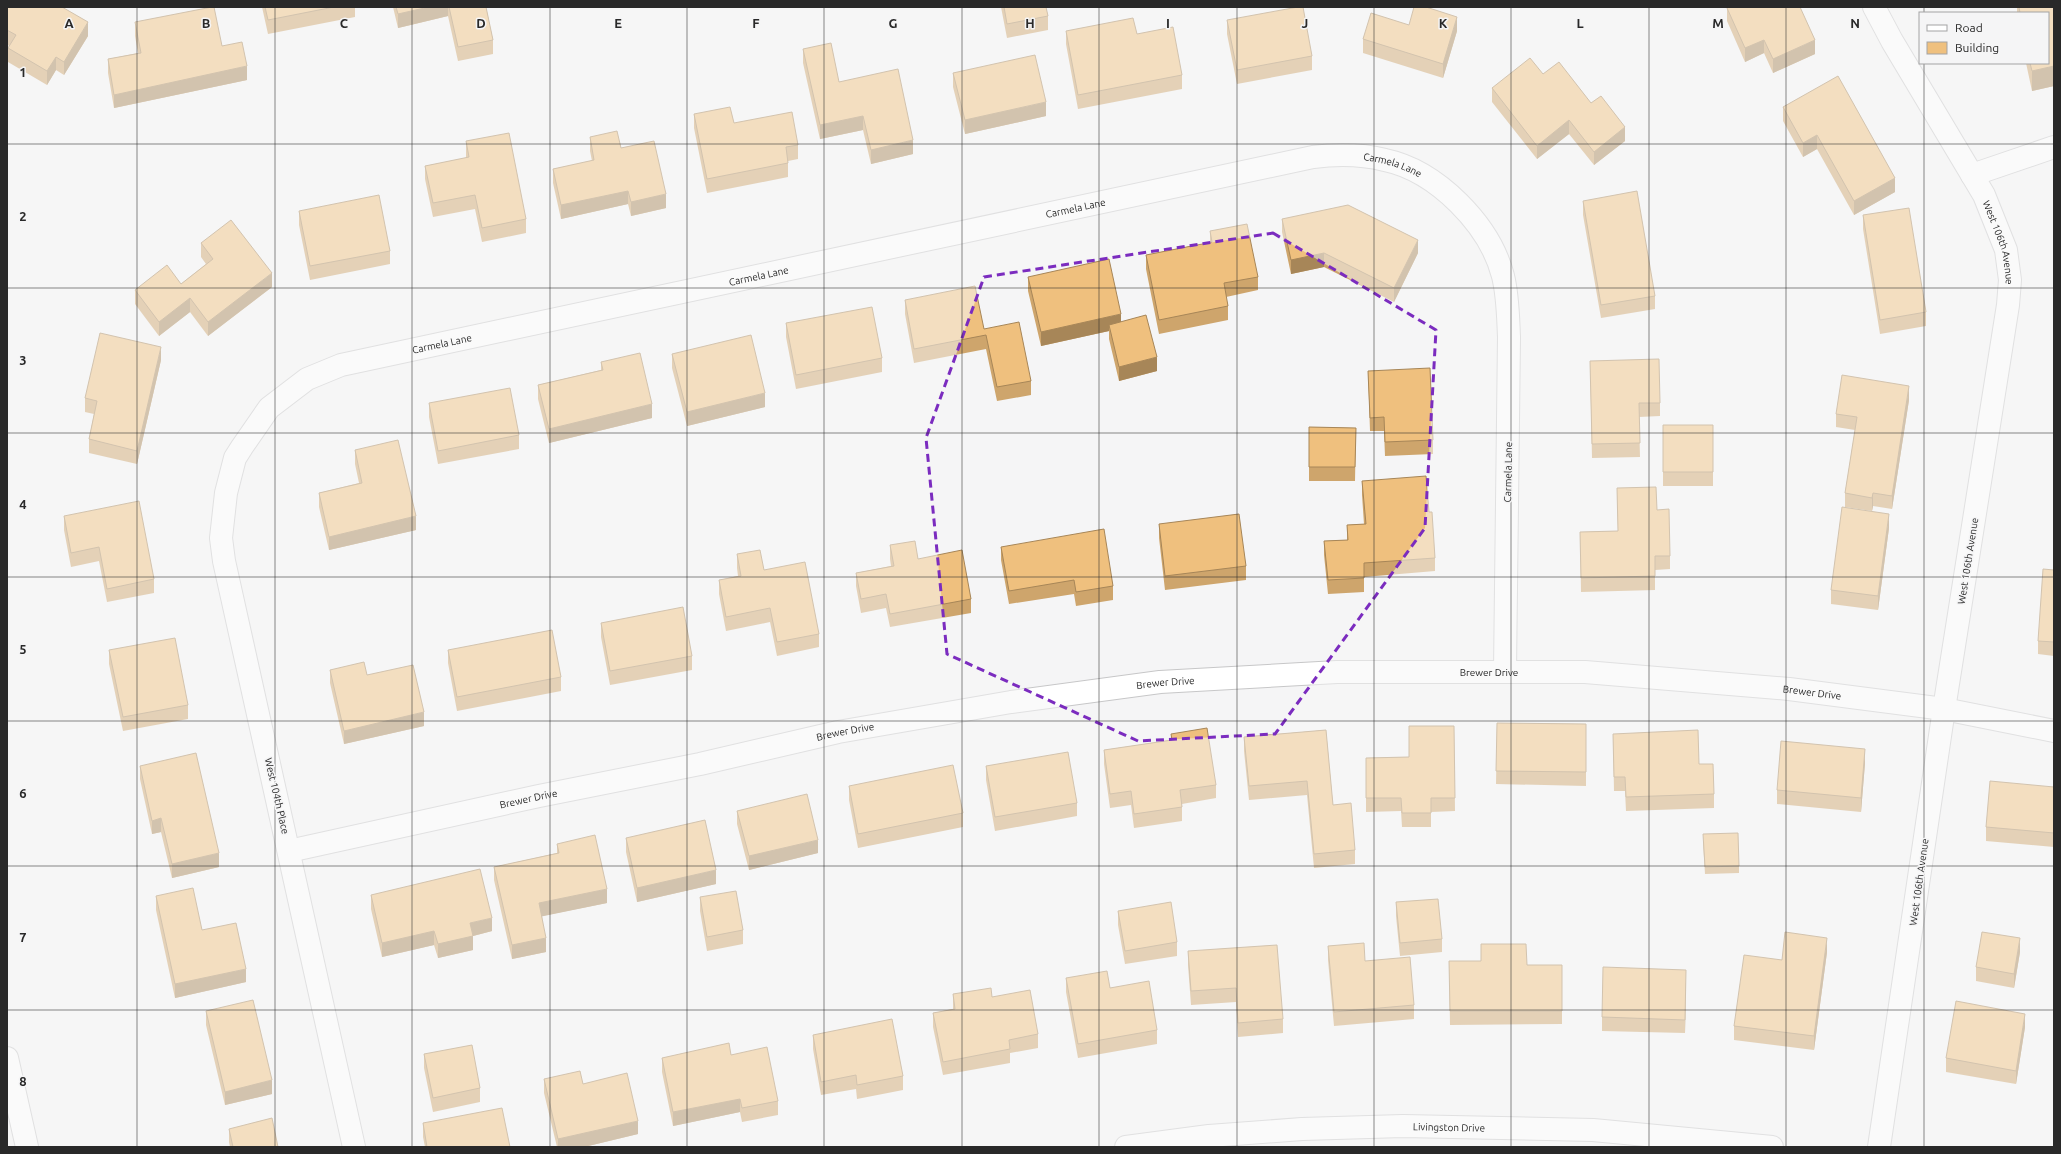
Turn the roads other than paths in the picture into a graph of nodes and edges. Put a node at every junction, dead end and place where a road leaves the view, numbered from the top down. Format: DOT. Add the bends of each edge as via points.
graph roads {
  1 [pos="1881,10"];
  2 [pos="2054,147"];
  3 [pos="1972,174"];
  4 [pos="242,447"];
  5 [pos="1506,671"];
  6 [pos="1944,709"];
  7 [pos="2054,731"];
  8 [pos="289,851"];
  9 [pos="7,1058"];
  10 [pos="27,1147"];
  11 [pos="354,1147"];
  12 [pos="1126,1147"];
  13 [pos="1772,1147"];
  14 [pos="1879,1147"];
  1 -- 3 [label="street, West 106th Avenue"];
  2 -- 3 [label="street"];
  3 -- 6 [label="street, West 106th Avenue" via="1984,195 2006,250 2010,280"];
  4 -- 5 [label="street, Carmela Lane" via="269,408 306,379 341,365 1313,157 1341,154 1386,160 1417,172 1448,193 1475,221 1495,255 1503,276 1508,301 1509,337"];
  4 -- 8 [label="street, West 104th Place" via="235,458 226,493 221,538"];
  5 -- 6 [label="street, Brewer Drive" via="1585,672 1781,688"];
  5 -- 8 [label="street, Brewer Drive" via="1337,672 1160,682 1011,702 838,732 700,764 539,796"];
  6 -- 7 [label="street, Brewer Drive"];
  6 -- 14 [label="street, West 106th Avenue"];
  8 -- 11 [label="street, West 104th Place"];
  9 -- 10 [label="street"];
  12 -- 13 [label="street, Livingston Drive" via="1209,1136 1403,1126 1593,1130"];
}
